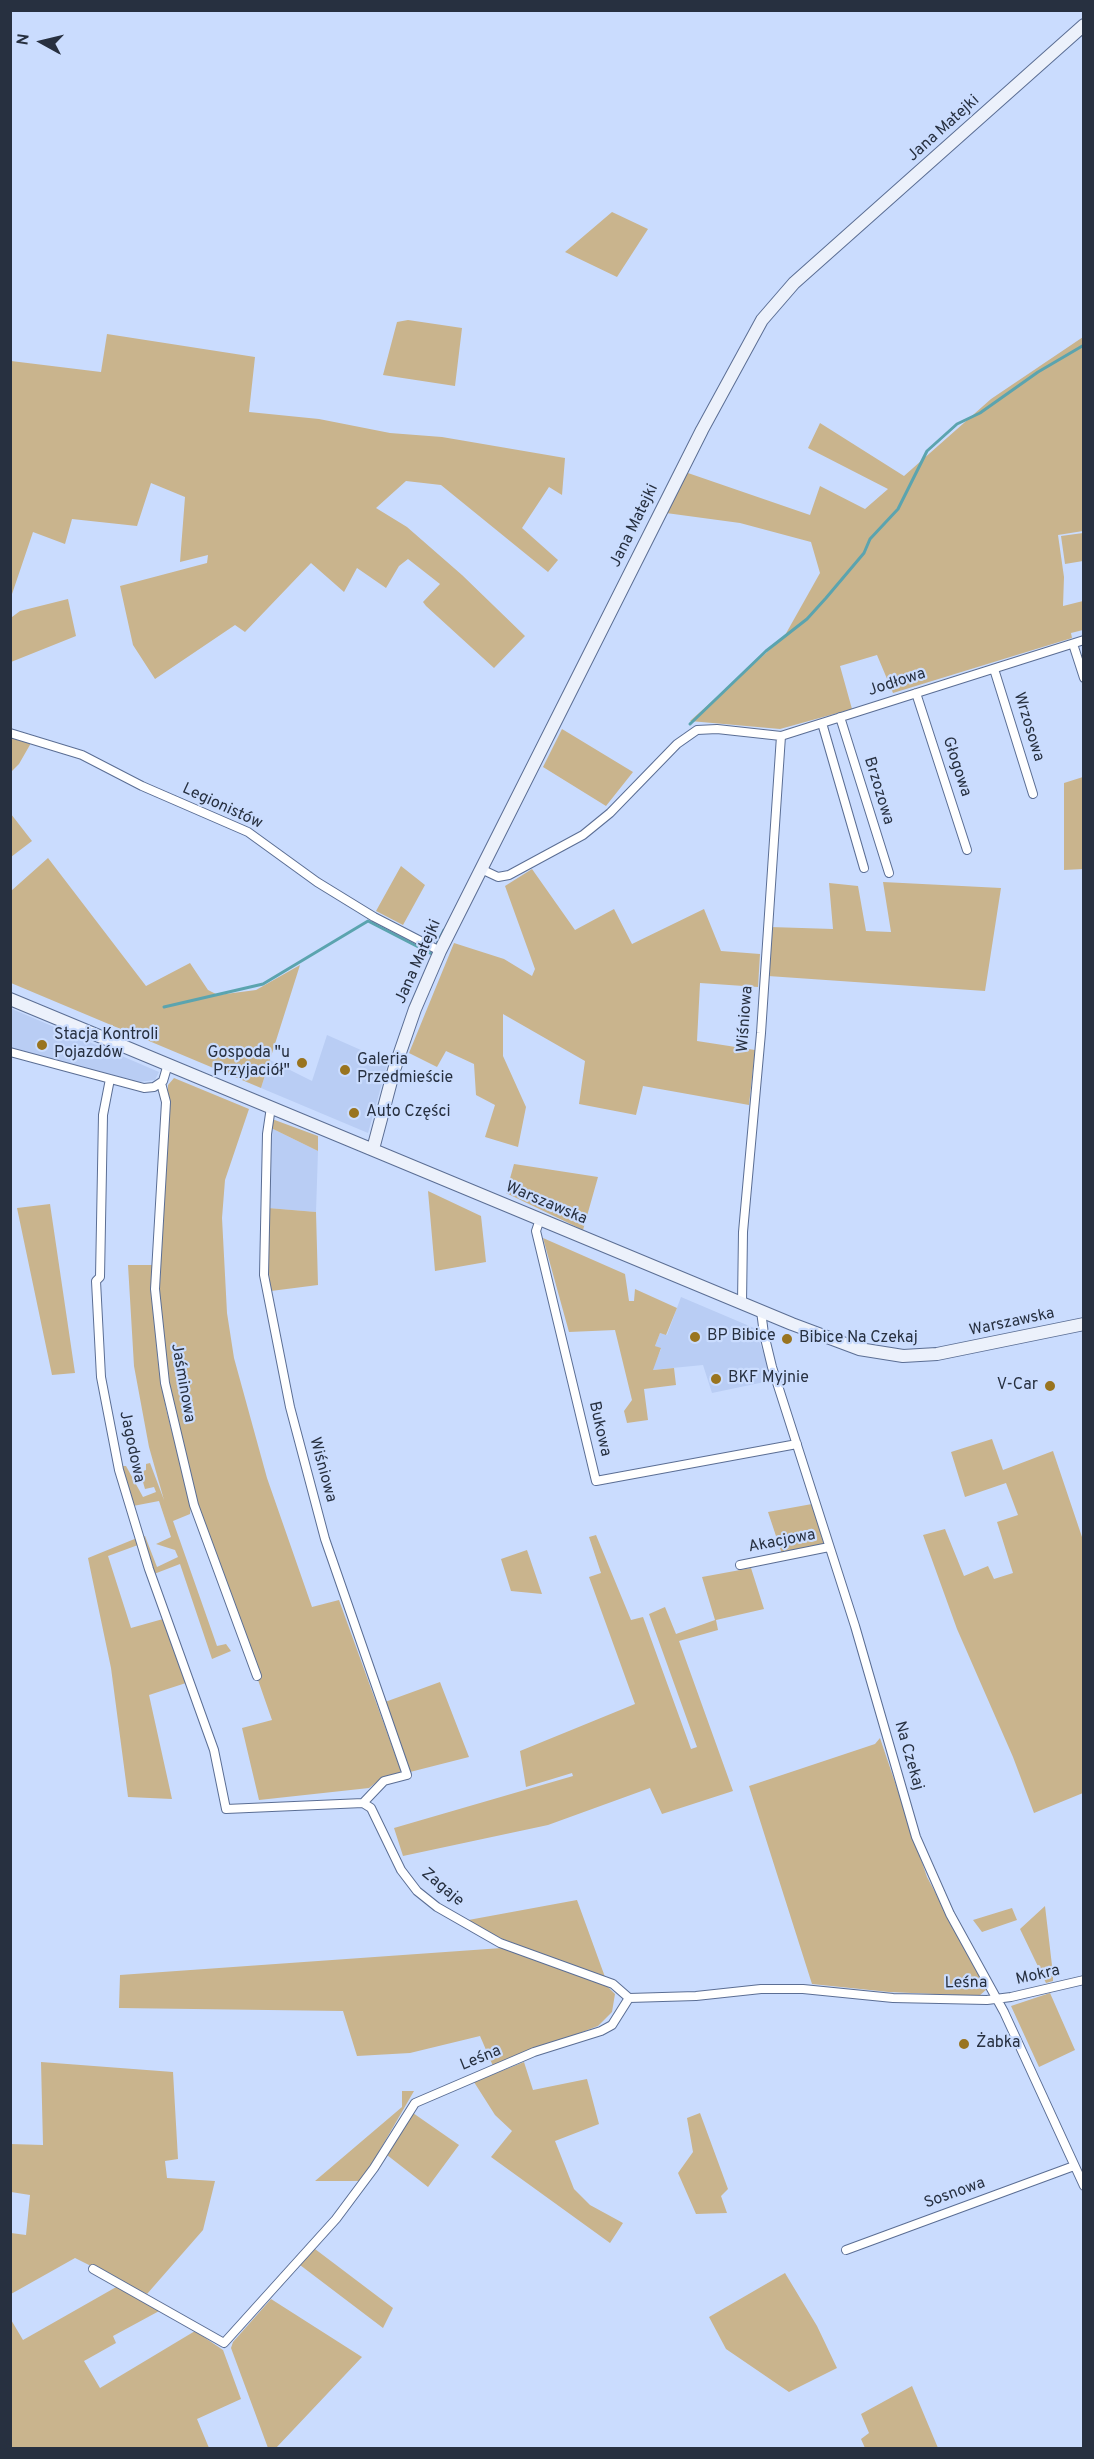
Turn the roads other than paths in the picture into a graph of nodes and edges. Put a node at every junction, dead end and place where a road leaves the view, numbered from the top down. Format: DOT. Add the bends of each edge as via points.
graph roads {
  1 [pos="1083,25"];
  2 [pos="1083,640"];
  3 [pos="1073,644"];
  4 [pos="994,669"];
  5 [pos="1083,678"];
  6 [pos="916,693"];
  7 [pos="840,717"];
  8 [pos="822,723"];
  9 [pos="10,733"];
  10 [pos="780,736"];
  11 [pos="1033,794"];
  12 [pos="967,850"];
  13 [pos="864,868"];
  14 [pos="481,869"];
  15 [pos="889,873"];
  16 [pos="440,951"];
  17 [pos="10,999"];
  18 [pos="10,1052"];
  19 [pos="168,1064"];
  20 [pos="110,1079"];
  21 [pos="161,1083"];
  22 [pos="271,1107"];
  23 [pos="373,1149"];
  24 [pos="540,1219"];
  25 [pos="742,1303"];
  26 [pos="761,1311"];
  27 [pos="1083,1324"];
  28 [pos="797,1444"];
  29 [pos="829,1547"];
  30 [pos="740,1565"];
  31 [pos="257,1676"];
  32 [pos="363,1803"];
  33 [pos="1083,1980"];
  34 [pos="629,1998"];
  35 [pos="998,1999"];
  36 [pos="1074,2166"];
  37 [pos="1083,2186"];
  38 [pos="846,2250"];
  39 [pos="93,2269"];
  1 -- 14 [label="street, Jana Matejki" via="794,283 762,320 711,411"];
  2 -- 3 [label="street, Jodłowa"];
  3 -- 4 [label="street, Jodłowa"];
  3 -- 5 [label="street"];
  4 -- 6 [label="street, Jodłowa"];
  4 -- 11 [label="street, Wrzosowa"];
  6 -- 7 [label="street, Jodłowa"];
  6 -- 12 [label="street, Głogowa"];
  7 -- 8 [label="street, Jodłowa"];
  7 -- 15 [label="street, Brzozowa"];
  8 -- 10 [label="street, Jodłowa"];
  8 -- 13 [label="street, Brzozowa"];
  9 -- 16 [label="street, Legionistów" via="82,755 142,786 249,832 317,882"];
  10 -- 14 [label="street, Jodłowa" via="697,729 583,835 503,877"];
  10 -- 25 [label="street, Wiśniowa" via="761,1033 743,1232"];
  14 -- 16 [label="street, Jana Matejki"];
  16 -- 23 [label="street, Jana Matejki" via="394,1070"];
  17 -- 19 [label="street, Warszawska"];
  18 -- 20 [label="street"];
  19 -- 21 [label="street"];
  19 -- 22 [label="street, Warszawska"];
  20 -- 21 [label="street" via="144,1088"];
  20 -- 32 [label="street, Jagodowa" via="103,1115 100,1277 96,1281 101,1377 119,1470 149,1569 214,1750 226,1809"];
  21 -- 31 [label="street, Jaśminowa" via="166,1102 155,1289 165,1383 194,1505"];
  22 -- 23 [label="street, Warszawska"];
  22 -- 32 [label="street, Wiśniowa" via="264,1275 290,1407 325,1539 407,1775 384,1781"];
  23 -- 24 [label="street, Warszawska"];
  24 -- 25 [label="street, Warszawska"];
  24 -- 28 [label="street, Bukowa" via="536,1231 596,1481"];
  25 -- 26 [label="street, Warszawska"];
  26 -- 27 [label="street, Warszawska" via="841,1344 903,1356 953,1352"];
  26 -- 28 [label="street, Na Czekaj" via="764,1334"];
  28 -- 29 [label="street, Na Czekaj"];
  29 -- 30 [label="street, Akacjowa"];
  29 -- 35 [label="street, Na Czekaj" via="916,1837 950,1914"];
  32 -- 34 [label="street, Zagaje" via="371,1808 401,1870 417,1891 437,1907 501,1943 613,1984"];
  33 -- 35 [label="street, Mokra"];
  34 -- 35 [label="street, Leśna" via="803,1989 893,1998"];
  34 -- 39 [label="street, Leśna" via="612,2025 601,2031 534,2052 415,2103 336,2219 224,2343"];
  35 -- 36 [label="street, Na Czekaj"];
  36 -- 37 [label="street, Na Czekaj"];
  36 -- 38 [label="street, Sosnowa"];
}
